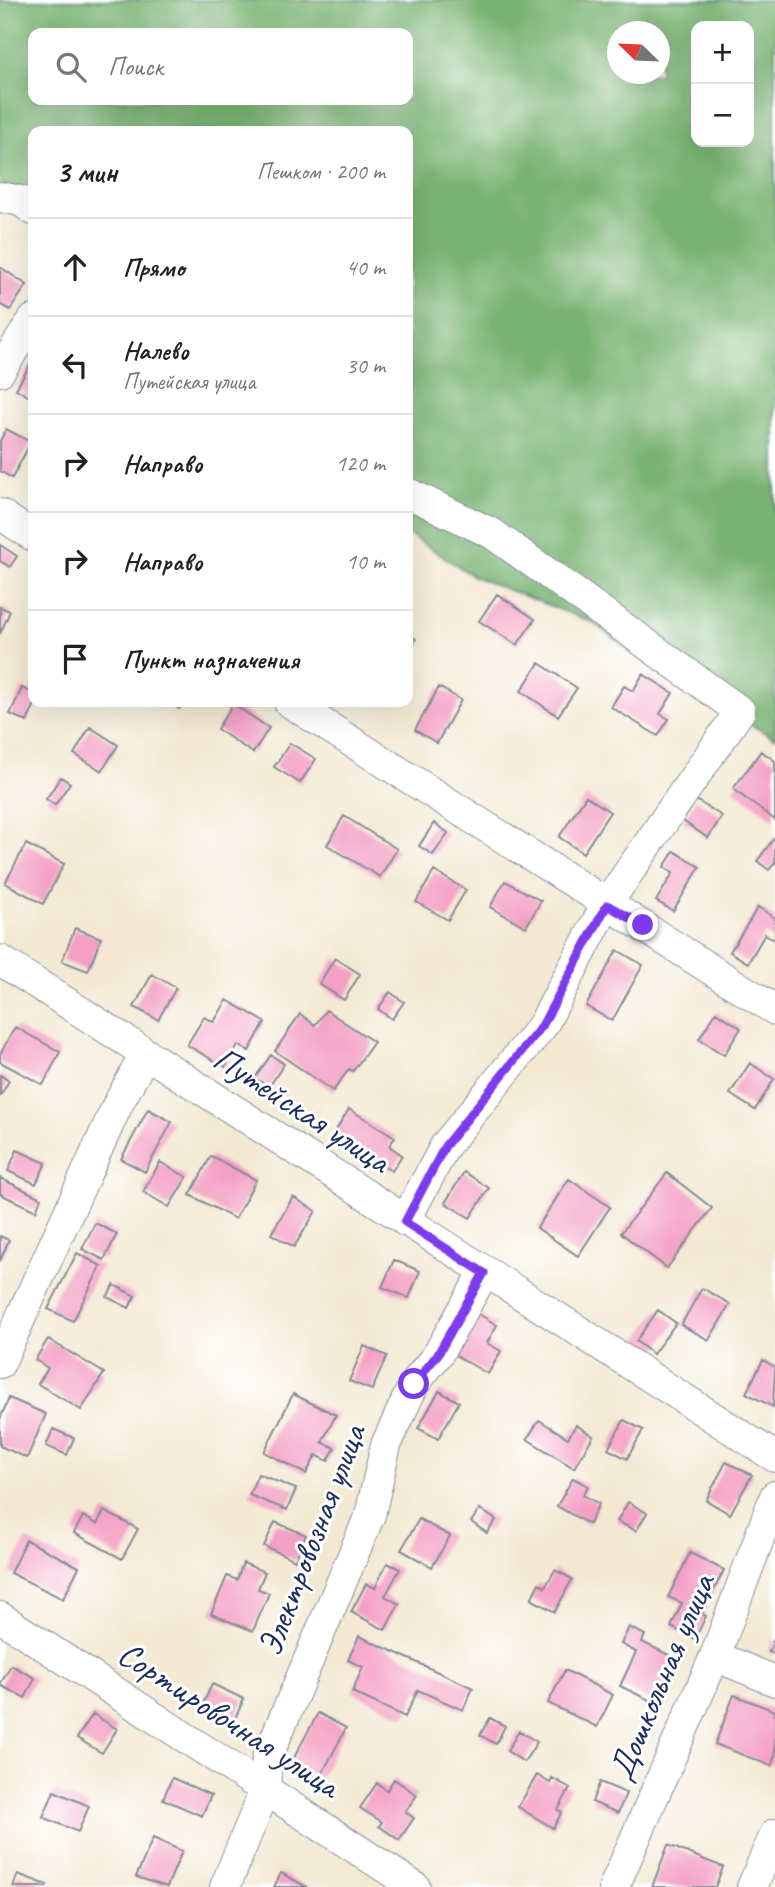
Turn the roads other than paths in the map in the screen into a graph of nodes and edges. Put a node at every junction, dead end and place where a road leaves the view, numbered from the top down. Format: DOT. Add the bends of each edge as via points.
graph roads {
  1 [pos="0,197"];
  2 [pos="28,206"];
  3 [pos="28,328"];
  4 [pos="0,371"];
  5 [pos="413,495"];
  6 [pos="0,514"];
  7 [pos="28,533"];
  8 [pos="297,707"];
  9 [pos="607,905"];
  10 [pos="0,960"];
  11 [pos="775,1010"];
  12 [pos="145,1054"];
  13 [pos="405,1222"];
  14 [pos="484,1273"];
  15 [pos="0,1363"];
  16 [pos="775,1457"];
  17 [pos="775,1496"];
  18 [pos="0,1617"];
  19 [pos="715,1656"];
  20 [pos="775,1681"];
  21 [pos="265,1790"];
  22 [pos="775,1834"];
  23 [pos="225,1887"];
  24 [pos="415,1887"];
  25 [pos="614,1887"];
  26 [pos="752,1887"];
  1 -- 2 [label="street"];
  3 -- 4 [label="street"];
  5 -- 9 [label="street" via="493,534 740,712"];
  6 -- 7 [label="street"];
  8 -- 9 [label="street"];
  9 -- 11 [label="street"];
  9 -- 13 [label="street" via="542,1026 445,1146"];
  10 -- 12 [label="street, Путейская улица"];
  12 -- 13 [label="street, Путейская улица"];
  12 -- 15 [label="street"];
  13 -- 14 [label="street, Путейская улица"];
  14 -- 16 [label="street, Путейская улица"];
  14 -- 21 [label="street, Электровозная улица" via="438,1354 414,1384 386,1445 370,1515 267,1758"];
  17 -- 19 [label="street, Дошкольная улица"];
  18 -- 21 [label="street, Сортировочная улица"];
  19 -- 20 [label="street"];
  19 -- 25 [label="street, Дошкольная улица"];
  21 -- 23 [label="street, Электровозная улица"];
  21 -- 24 [label="street, Сортировочная улица"];
  22 -- 26 [label="street"];
}
